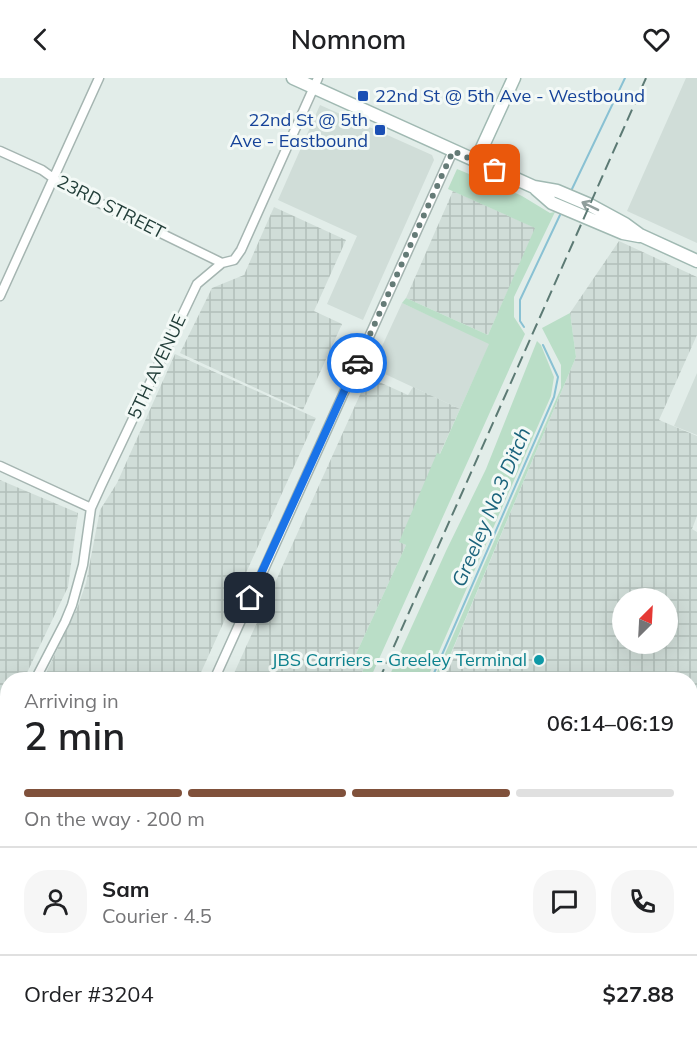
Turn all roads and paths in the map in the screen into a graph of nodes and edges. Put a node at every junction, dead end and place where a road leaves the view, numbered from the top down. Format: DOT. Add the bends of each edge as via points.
graph roads {
  1 [pos="99,78"];
  2 [pos="293,78"];
  3 [pos="514,78"];
  4 [pos="316,83"];
  5 [pos="0,151"];
  6 [pos="453,151"];
  7 [pos="476,161"];
  8 [pos="53,177"];
  9 [pos="697,261"];
  10 [pos="222,263"];
  11 [pos="0,296"];
  12 [pos="0,466"];
  13 [pos="92,508"];
  14 [pos="39,672"];
  15 [pos="218,672"];
  1 -- 8 [label="street"];
  2 -- 4 [label="street"];
  3 -- 7 [label="street"];
  4 -- 6 [label="street"];
  4 -- 10 [label="street, 5TH AVENUE" via="241,250 234,260"];
  5 -- 8 [label="street, 23RD STREET"];
  6 -- 7 [label="street"];
  6 -- 15 [label="street"];
  7 -- 9 [label="street" via="534,187 590,205 640,236"];
  8 -- 10 [label="street, 23RD STREET"];
  8 -- 11 [label="street"];
  10 -- 13 [label="street, 5TH AVENUE" via="197,284"];
  12 -- 13 [label="street"];
  13 -- 14 [label="street, 5TH AVENUE" via="72,605"];
}
